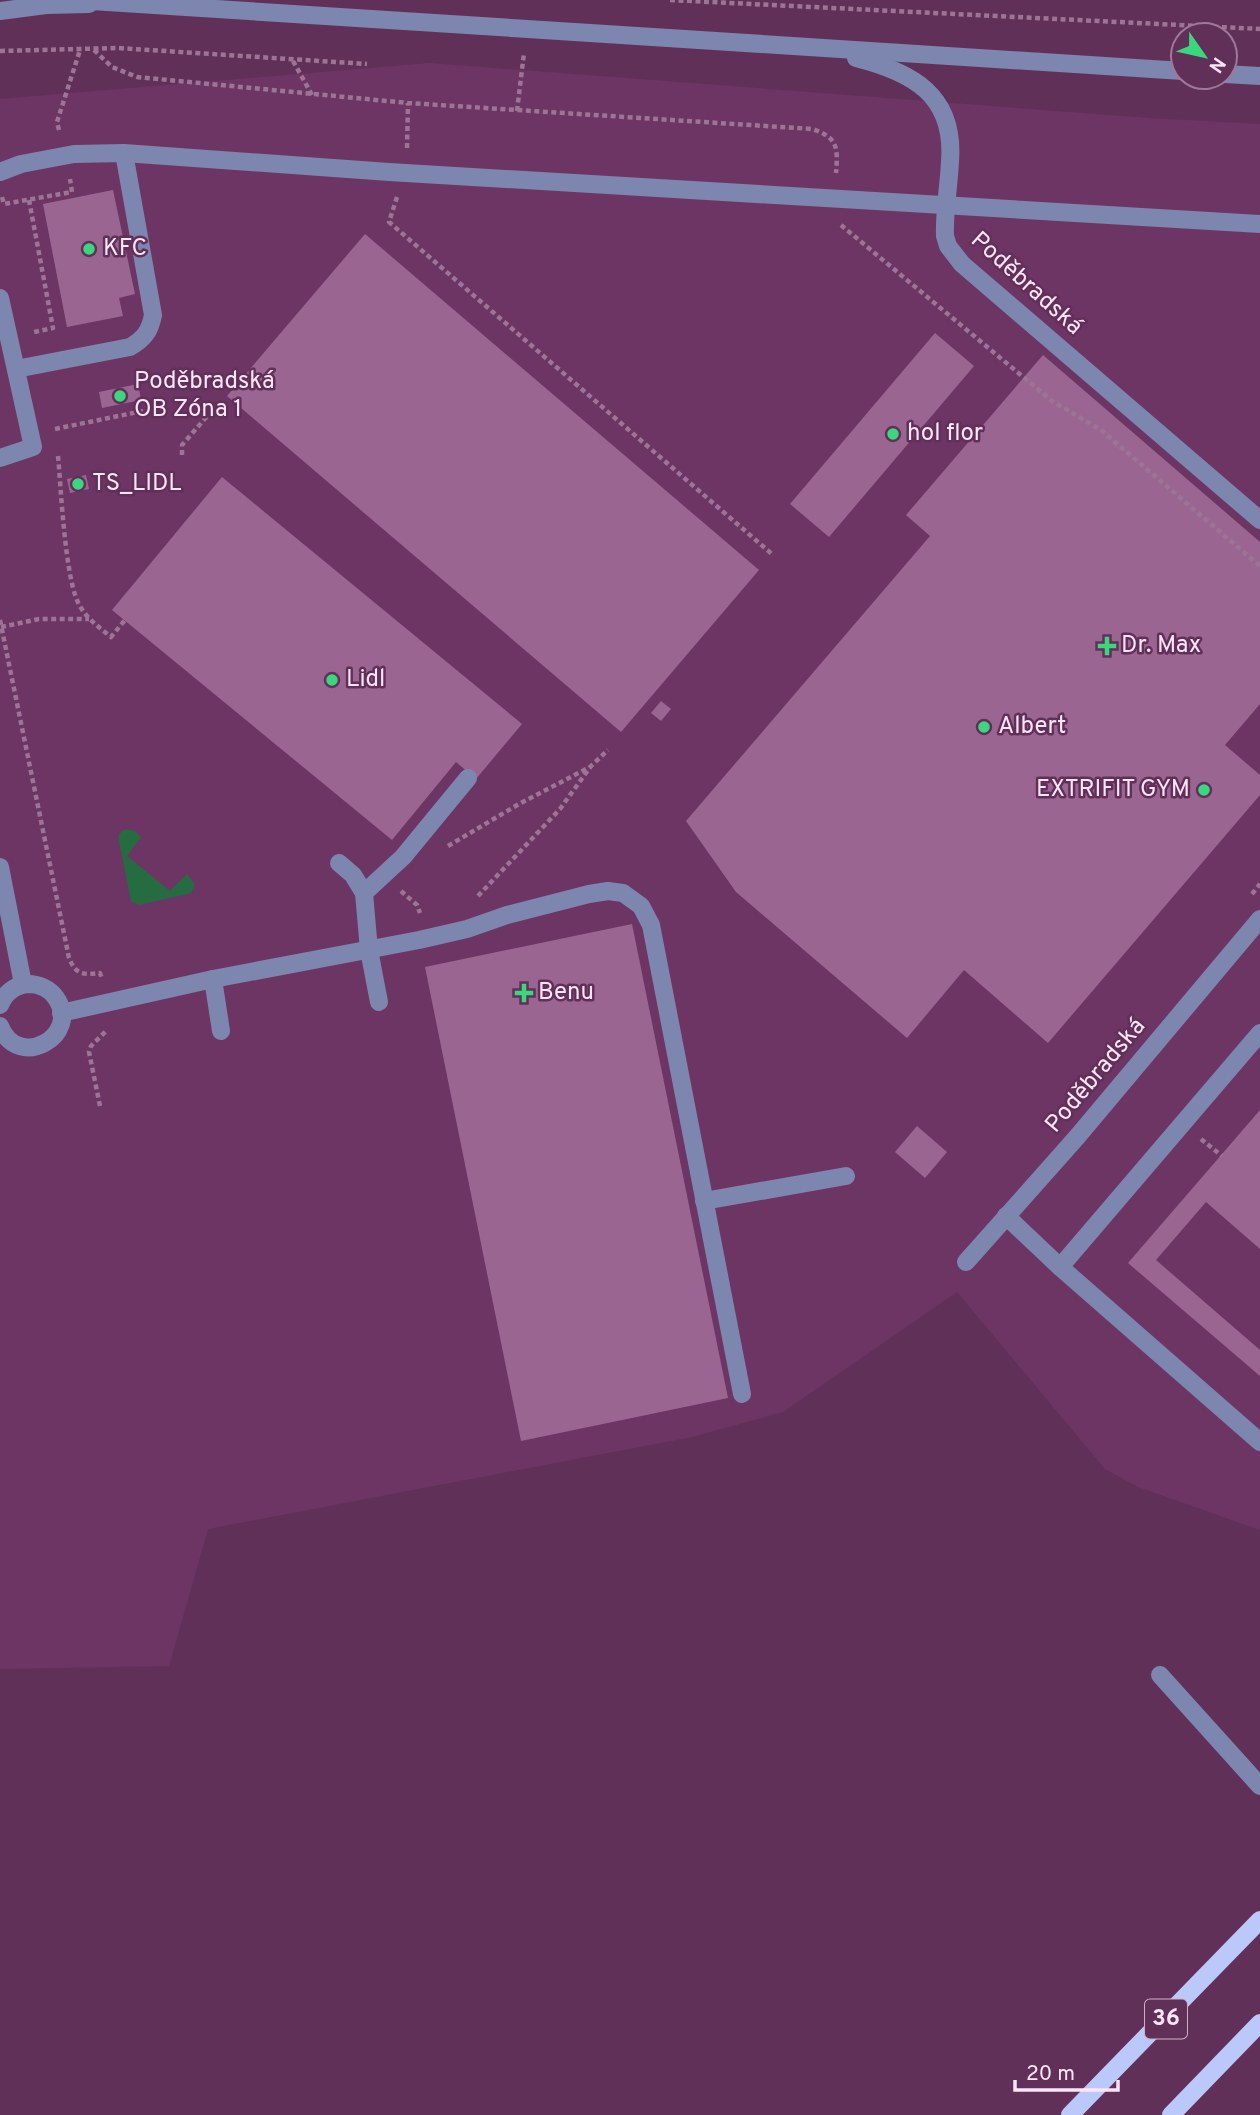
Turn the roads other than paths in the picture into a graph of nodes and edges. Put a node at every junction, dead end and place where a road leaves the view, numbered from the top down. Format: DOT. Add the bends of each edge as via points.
graph roads {
  1 [pos="76,0"];
  2 [pos="117,4"];
  3 [pos="0,11"];
  4 [pos="808,48"];
  5 [pos="1169,70"];
  6 [pos="1239,75"];
  7 [pos="1260,76"];
  8 [pos="124,153"];
  9 [pos="0,172"];
  10 [pos="945,205"];
  11 [pos="1260,224"];
  12 [pos="0,298"];
  13 [pos="16,369"];
  14 [pos="0,458"];
  15 [pos="1260,520"];
  16 [pos="468,778"];
  17 [pos="339,863"];
  18 [pos="0,867"];
  19 [pos="364,893"];
  20 [pos="1260,919"];
  21 [pos="369,950"];
  22 [pos="214,979"];
  23 [pos="23,984"];
  24 [pos="379,1002"];
  25 [pos="0,1005"];
  26 [pos="61,1013"];
  27 [pos="0,1026"];
  28 [pos="221,1031"];
  29 [pos="1260,1032"];
  30 [pos="846,1177"];
  31 [pos="704,1200"];
  32 [pos="1006,1216"];
  33 [pos="966,1262"];
  34 [pos="1059,1267"];
  35 [pos="742,1394"];
  36 [pos="1260,1442"];
  37 [pos="1160,1675"];
  38 [pos="1260,1786"];
  39 [pos="1260,1920"];
  40 [pos="1260,2023"];
  41 [pos="1070,2115"];
  42 [pos="1171,2115"];
  1 -- 2 [label="street, Poděbradská"];
  2 -- 3 [label="street, Poděbradská"];
  2 -- 4 [label="street, Poděbradská"];
  4 -- 5 [label="street, Poděbradská"];
  4 -- 10 [label="street, Poděbradská" via="895,70 927,90 949,132"];
  6 -- 7 [label="street"];
  8 -- 9 [label="street" via="74,155"];
  8 -- 10 [label="street"];
  8 -- 13 [label="street" via="152,324 145,337 130,347"];
  10 -- 11 [label="street"];
  10 -- 15 [label="street, Poděbradská" via="945,236 962,264"];
  12 -- 13 [label="street"];
  13 -- 14 [label="street" via="33,447"];
  16 -- 19 [label="street" via="403,857"];
  17 -- 19 [label="street"];
  18 -- 23 [label="street"];
  19 -- 21 [label="street"];
  20 -- 32 [label="street, Poděbradská"];
  21 -- 22 [label="street"];
  21 -- 24 [label="street"];
  21 -- 31 [label="street" via="608,891 623,893 641,906 651,925"];
  22 -- 26 [label="street"];
  22 -- 28 [label="street"];
  23 -- 25 [label="street" via="7,993"];
  23 -- 26 [label="street" via="53,994"];
  26 -- 27 [label="street" via="58,1031 37,1047 16,1045"];
  29 -- 34 [label="street"];
  30 -- 31 [label="street"];
  31 -- 35 [label="street"];
  32 -- 33 [label="street, Poděbradská"];
  32 -- 34 [label="street"];
  34 -- 36 [label="street"];
  37 -- 38 [label="street"];
  39 -- 41 [label="main road, 36"];
  40 -- 42 [label="main road"];
}
